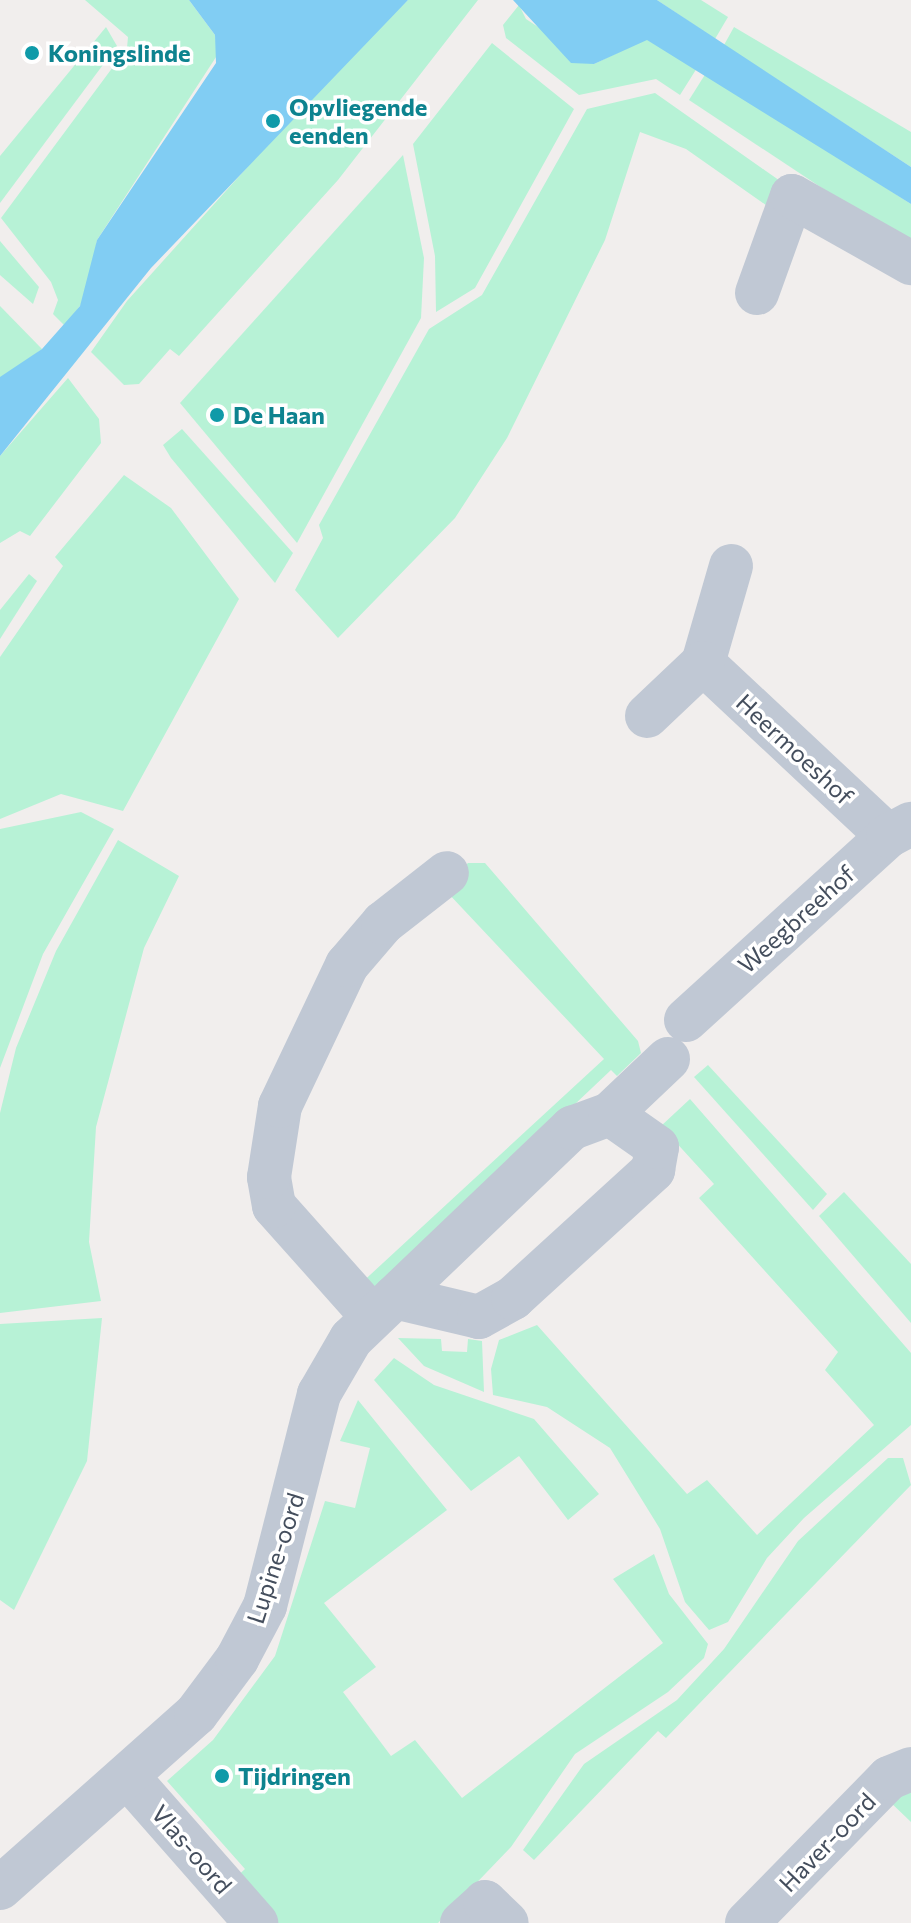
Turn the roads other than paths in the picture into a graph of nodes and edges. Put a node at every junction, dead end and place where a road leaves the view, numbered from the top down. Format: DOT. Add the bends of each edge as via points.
graph roads {
  1 [pos="911,263"];
  2 [pos="757,293"];
  3 [pos="731,566"];
  4 [pos="703,663"];
  5 [pos="647,716"];
  6 [pos="900,830"];
  7 [pos="447,873"];
  8 [pos="686,1020"];
  9 [pos="668,1059"];
  10 [pos="610,1114"];
  11 [pos="383,1306"];
  12 [pos="911,1769"];
  13 [pos="127,1776"];
  14 [pos="0,1888"];
  15 [pos="256,1923"];
  16 [pos="462,1923"];
  17 [pos="507,1923"];
  18 [pos="747,1923"];
  1 -- 2 [label="street" via="792,196"];
  3 -- 4 [label="street"];
  4 -- 5 [label="street"];
  4 -- 6 [label="street, Heermoeshof"];
  6 -- 8 [label="street, Weegbreehof"];
  7 -- 11 [label="street" via="383,923 347,965 280,1106 269,1177 274,1206"];
  9 -- 10 [label="street, Lupine-oord"];
  10 -- 11 [label="street, Lupine-oord" via="572,1128"];
  10 -- 11 [label="street" via="657,1147 653,1170 513,1298 479,1317"];
  11 -- 13 [label="street, Lupine-oord" via="319,1394 265,1606 237,1659 196,1714"];
  12 -- 18 [label="street, Haver-oord" via="889,1778"];
  13 -- 14 [label="street, Lupine-oord"];
  13 -- 15 [label="street, Vlas-oord"];
  16 -- 17 [label="street" via="485,1902"];
}
